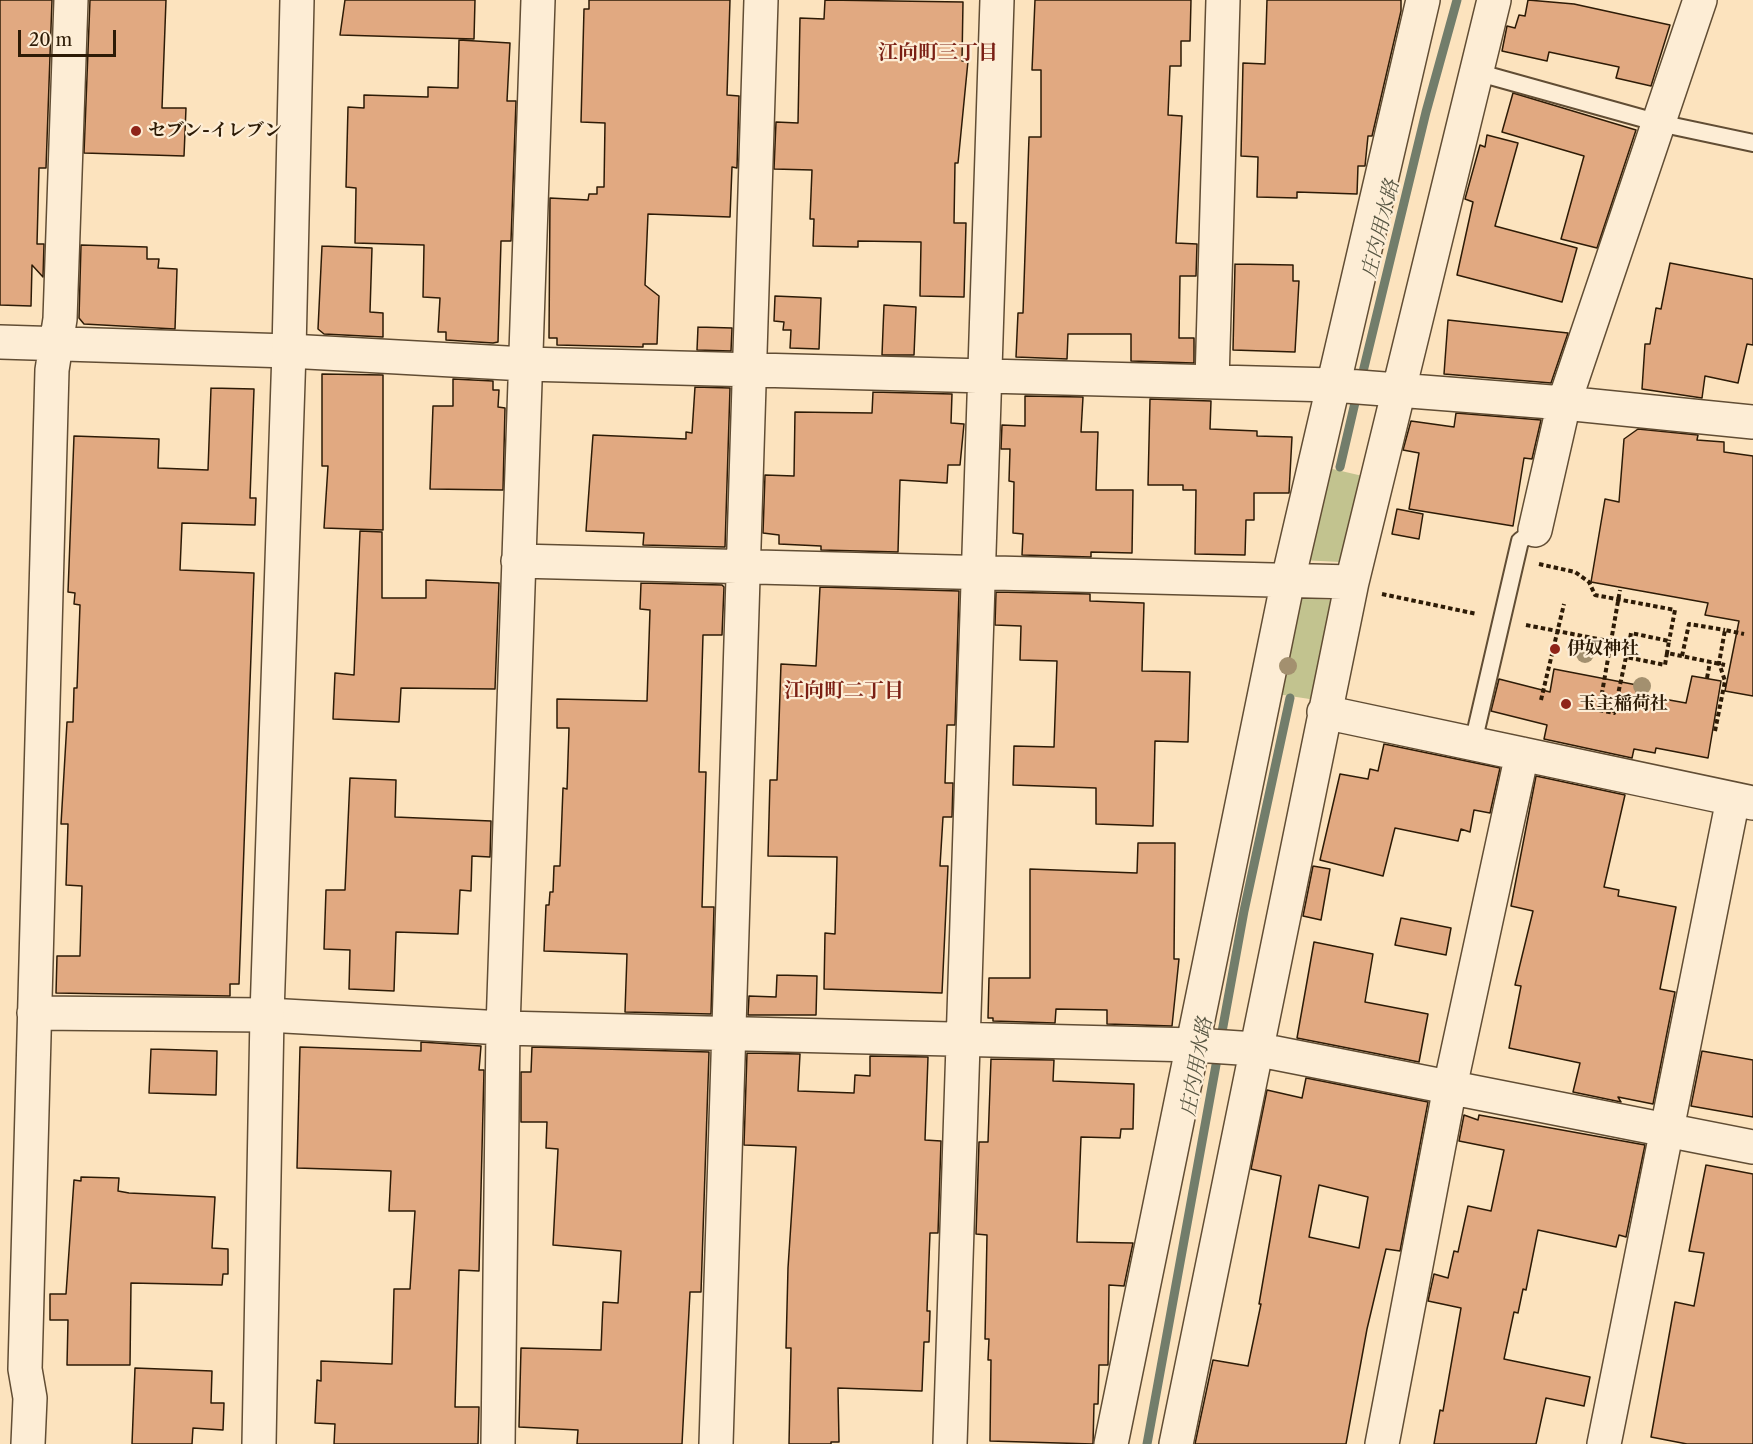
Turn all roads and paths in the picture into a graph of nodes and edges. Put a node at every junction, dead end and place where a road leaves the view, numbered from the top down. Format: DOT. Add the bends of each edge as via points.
graph roads {
  1 [pos="71,0"];
  2 [pos="297,0"];
  3 [pos="538,0"];
  4 [pos="761,0"];
  5 [pos="996,0"];
  6 [pos="1223,0"];
  7 [pos="1423,0"];
  8 [pos="1494,0"];
  9 [pos="1700,0"];
  10 [pos="1476,72"];
  11 [pos="1659,123"];
  12 [pos="1753,143"];
  13 [pos="0,342"];
  14 [pos="56,344"];
  15 [pos="289,351"];
  16 [pos="525,364"];
  17 [pos="748,370"];
  18 [pos="984,376"];
  19 [pos="1212,382"];
  20 [pos="1333,385"];
  21 [pos="1398,389"];
  22 [pos="1564,403"];
  23 [pos="1753,422"];
  24 [pos="1535,530"];
  25 [pos="519,561"];
  26 [pos="1533,564"];
  27 [pos="743,567"];
  28 [pos="978,574"];
  29 [pos="1287,580"];
  30 [pos="1364,587"];
  31 [pos="1620,590"];
  32 [pos="1619,600"];
  33 [pos="1564,604"];
  34 [pos="1502,619"];
  35 [pos="1725,630"];
  36 [pos="1558,631"];
  37 [pos="1744,633"];
  38 [pos="1669,641"];
  39 [pos="1612,642"];
  40 [pos="1629,645"];
  41 [pos="1667,653"];
  42 [pos="1682,656"];
  43 [pos="1626,657"];
  44 [pos="1710,662"];
  45 [pos="1719,663"];
  46 [pos="1725,665"];
  47 [pos="1707,678"];
  48 [pos="1541,700"];
  49 [pos="1585,707"];
  50 [pos="1599,710"];
  51 [pos="1324,712"];
  52 [pos="1715,731"];
  53 [pos="1473,743"];
  54 [pos="1522,754"];
  55 [pos="1743,801"];
  56 [pos="34,1012"];
  57 [pos="267,1015"];
  58 [pos="503,1028"];
  59 [pos="731,1033"];
  60 [pos="963,1038"];
  61 [pos="1195,1045"];
  62 [pos="1256,1049"];
  63 [pos="1450,1087"];
  64 [pos="1667,1130"];
  65 [pos="1753,1147"];
  66 [pos="13,1368"];
  67 [pos="28,1444"];
  68 [pos="259,1444"];
  69 [pos="498,1444"];
  70 [pos="716,1444"];
  71 [pos="950,1444"];
  72 [pos="1111,1444"];
  73 [pos="1176,1444"];
  74 [pos="1382,1444"];
  75 [pos="1604,1444"];
  1 -- 14 [label="street"];
  2 -- 15 [label="street"];
  3 -- 16 [label="street"];
  4 -- 17 [label="street"];
  5 -- 18 [label="street"];
  6 -- 19 [label="street"];
  7 -- 20 [label="street"];
  8 -- 10 [label="street"];
  9 -- 11 [label="street"];
  10 -- 11 [label="lane"];
  10 -- 21 [label="street"];
  11 -- 12 [label="lane"];
  11 -- 22 [label="street"];
  13 -- 14 [label="street"];
  14 -- 15 [label="street"];
  14 -- 56 [label="street" via="52,370"];
  15 -- 16 [label="street"];
  15 -- 57 [label="street"];
  16 -- 17 [label="street"];
  16 -- 25 [label="street"];
  17 -- 18 [label="street"];
  17 -- 27 [label="street"];
  18 -- 19 [label="street"];
  18 -- 28 [label="street"];
  19 -- 20 [label="street"];
  20 -- 21 [label="street"];
  20 -- 29 [label="street"];
  21 -- 22 [label="street"];
  21 -- 30 [label="street"];
  22 -- 23 [label="street"];
  22 -- 24 [label="street"];
  24 -- 34 [label="lane" via="1520,541"];
  25 -- 27 [label="street"];
  25 -- 58 [label="street"];
  26 -- 32 [label="path" via="1575,572 1589,582 1594,596"];
  27 -- 28 [label="street"];
  27 -- 59 [label="street"];
  28 -- 29 [label="street"];
  28 -- 60 [label="street"];
  29 -- 30 [label="street"];
  29 -- 61 [label="street"];
  30 -- 34 [label="path"];
  30 -- 51 [label="street"];
  31 -- 32 [label="path"];
  32 -- 38 [label="path" via="1675,610"];
  32 -- 39 [label="path"];
  33 -- 36 [label="path"];
  34 -- 36 [label="path"];
  34 -- 53 [label="lane"];
  35 -- 37 [label="path"];
  35 -- 42 [label="path" via="1689,624"];
  35 -- 45 [label="path"];
  36 -- 39 [label="path"];
  36 -- 48 [label="path"];
  38 -- 40 [label="path" via="1631,633"];
  38 -- 41 [label="path"];
  39 -- 40 [label="path"];
  39 -- 50 [label="path"];
  40 -- 43 [label="path"];
  41 -- 42 [label="path"];
  41 -- 43 [label="path" via="1665,665"];
  42 -- 44 [label="path"];
  43 -- 50 [label="path" via="1614,713"];
  44 -- 45 [label="path"];
  44 -- 47 [label="path"];
  45 -- 46 [label="path"];
  45 -- 52 [label="path" via="1725,681"];
  49 -- 50 [label="path"];
  51 -- 53 [label="street"];
  51 -- 62 [label="street"];
  53 -- 54 [label="street"];
  54 -- 55 [label="street"];
  54 -- 63 [label="street"];
  55 -- 64 [label="street"];
  56 -- 57 [label="street"];
  56 -- 66 [label="street"];
  57 -- 58 [label="street"];
  57 -- 68 [label="street"];
  58 -- 59 [label="street"];
  58 -- 69 [label="street"];
  59 -- 60 [label="street"];
  59 -- 70 [label="street"];
  60 -- 61 [label="street"];
  60 -- 71 [label="street"];
  61 -- 62 [label="street"];
  61 -- 72 [label="street"];
  62 -- 63 [label="street"];
  62 -- 73 [label="street"];
  63 -- 64 [label="street"];
  63 -- 74 [label="street"];
  64 -- 65 [label="street"];
  64 -- 75 [label="street"];
  66 -- 67 [label="street" via="30,1398"];
}
